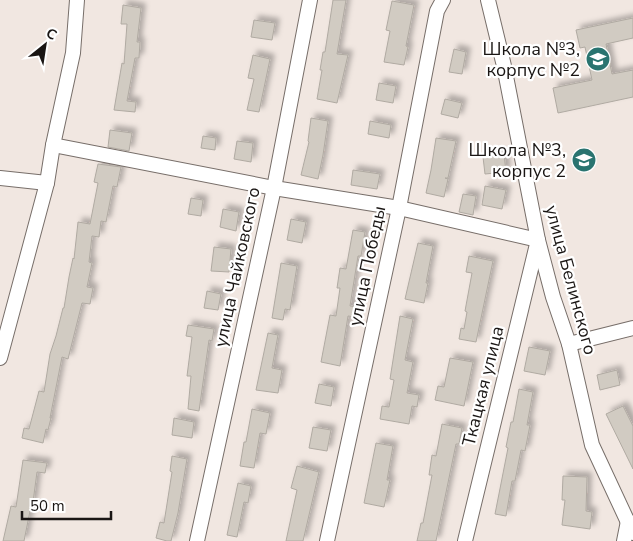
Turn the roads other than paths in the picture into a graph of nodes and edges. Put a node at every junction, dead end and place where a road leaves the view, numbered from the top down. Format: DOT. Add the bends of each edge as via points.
graph roads {
  1 [pos="77,0"];
  2 [pos="310,0"];
  3 [pos="443,0"];
  4 [pos="488,0"];
  5 [pos="53,145"];
  6 [pos="0,178"];
  7 [pos="47,183"];
  8 [pos="274,188"];
  9 [pos="399,208"];
  10 [pos="538,240"];
  11 [pos="633,328"];
  12 [pos="569,344"];
  13 [pos="0,358"];
  14 [pos="630,527"];
  15 [pos="197,541"];
  16 [pos="327,541"];
  17 [pos="465,541"];
  18 [pos="624,541"];
  1 -- 5 [label="street" via="73,53"];
  2 -- 8 [label="street, улица Чайковского"];
  3 -- 9 [label="street, улица Победы" via="437,11"];
  4 -- 10 [label="street, улица Белинского"];
  5 -- 7 [label="street"];
  5 -- 8 [label="street"];
  6 -- 7 [label="street"];
  7 -- 13 [label="street"];
  8 -- 9 [label="street"];
  8 -- 15 [label="street, улица Чайковского"];
  9 -- 10 [label="street"];
  9 -- 16 [label="street, улица Победы"];
  10 -- 12 [label="street, улица Белинского"];
  10 -- 17 [label="street, Ткацкая улица"];
  11 -- 12 [label="street"];
  12 -- 14 [label="street, улица Белинского" via="592,445"];
  14 -- 18 [label="street"];
}
